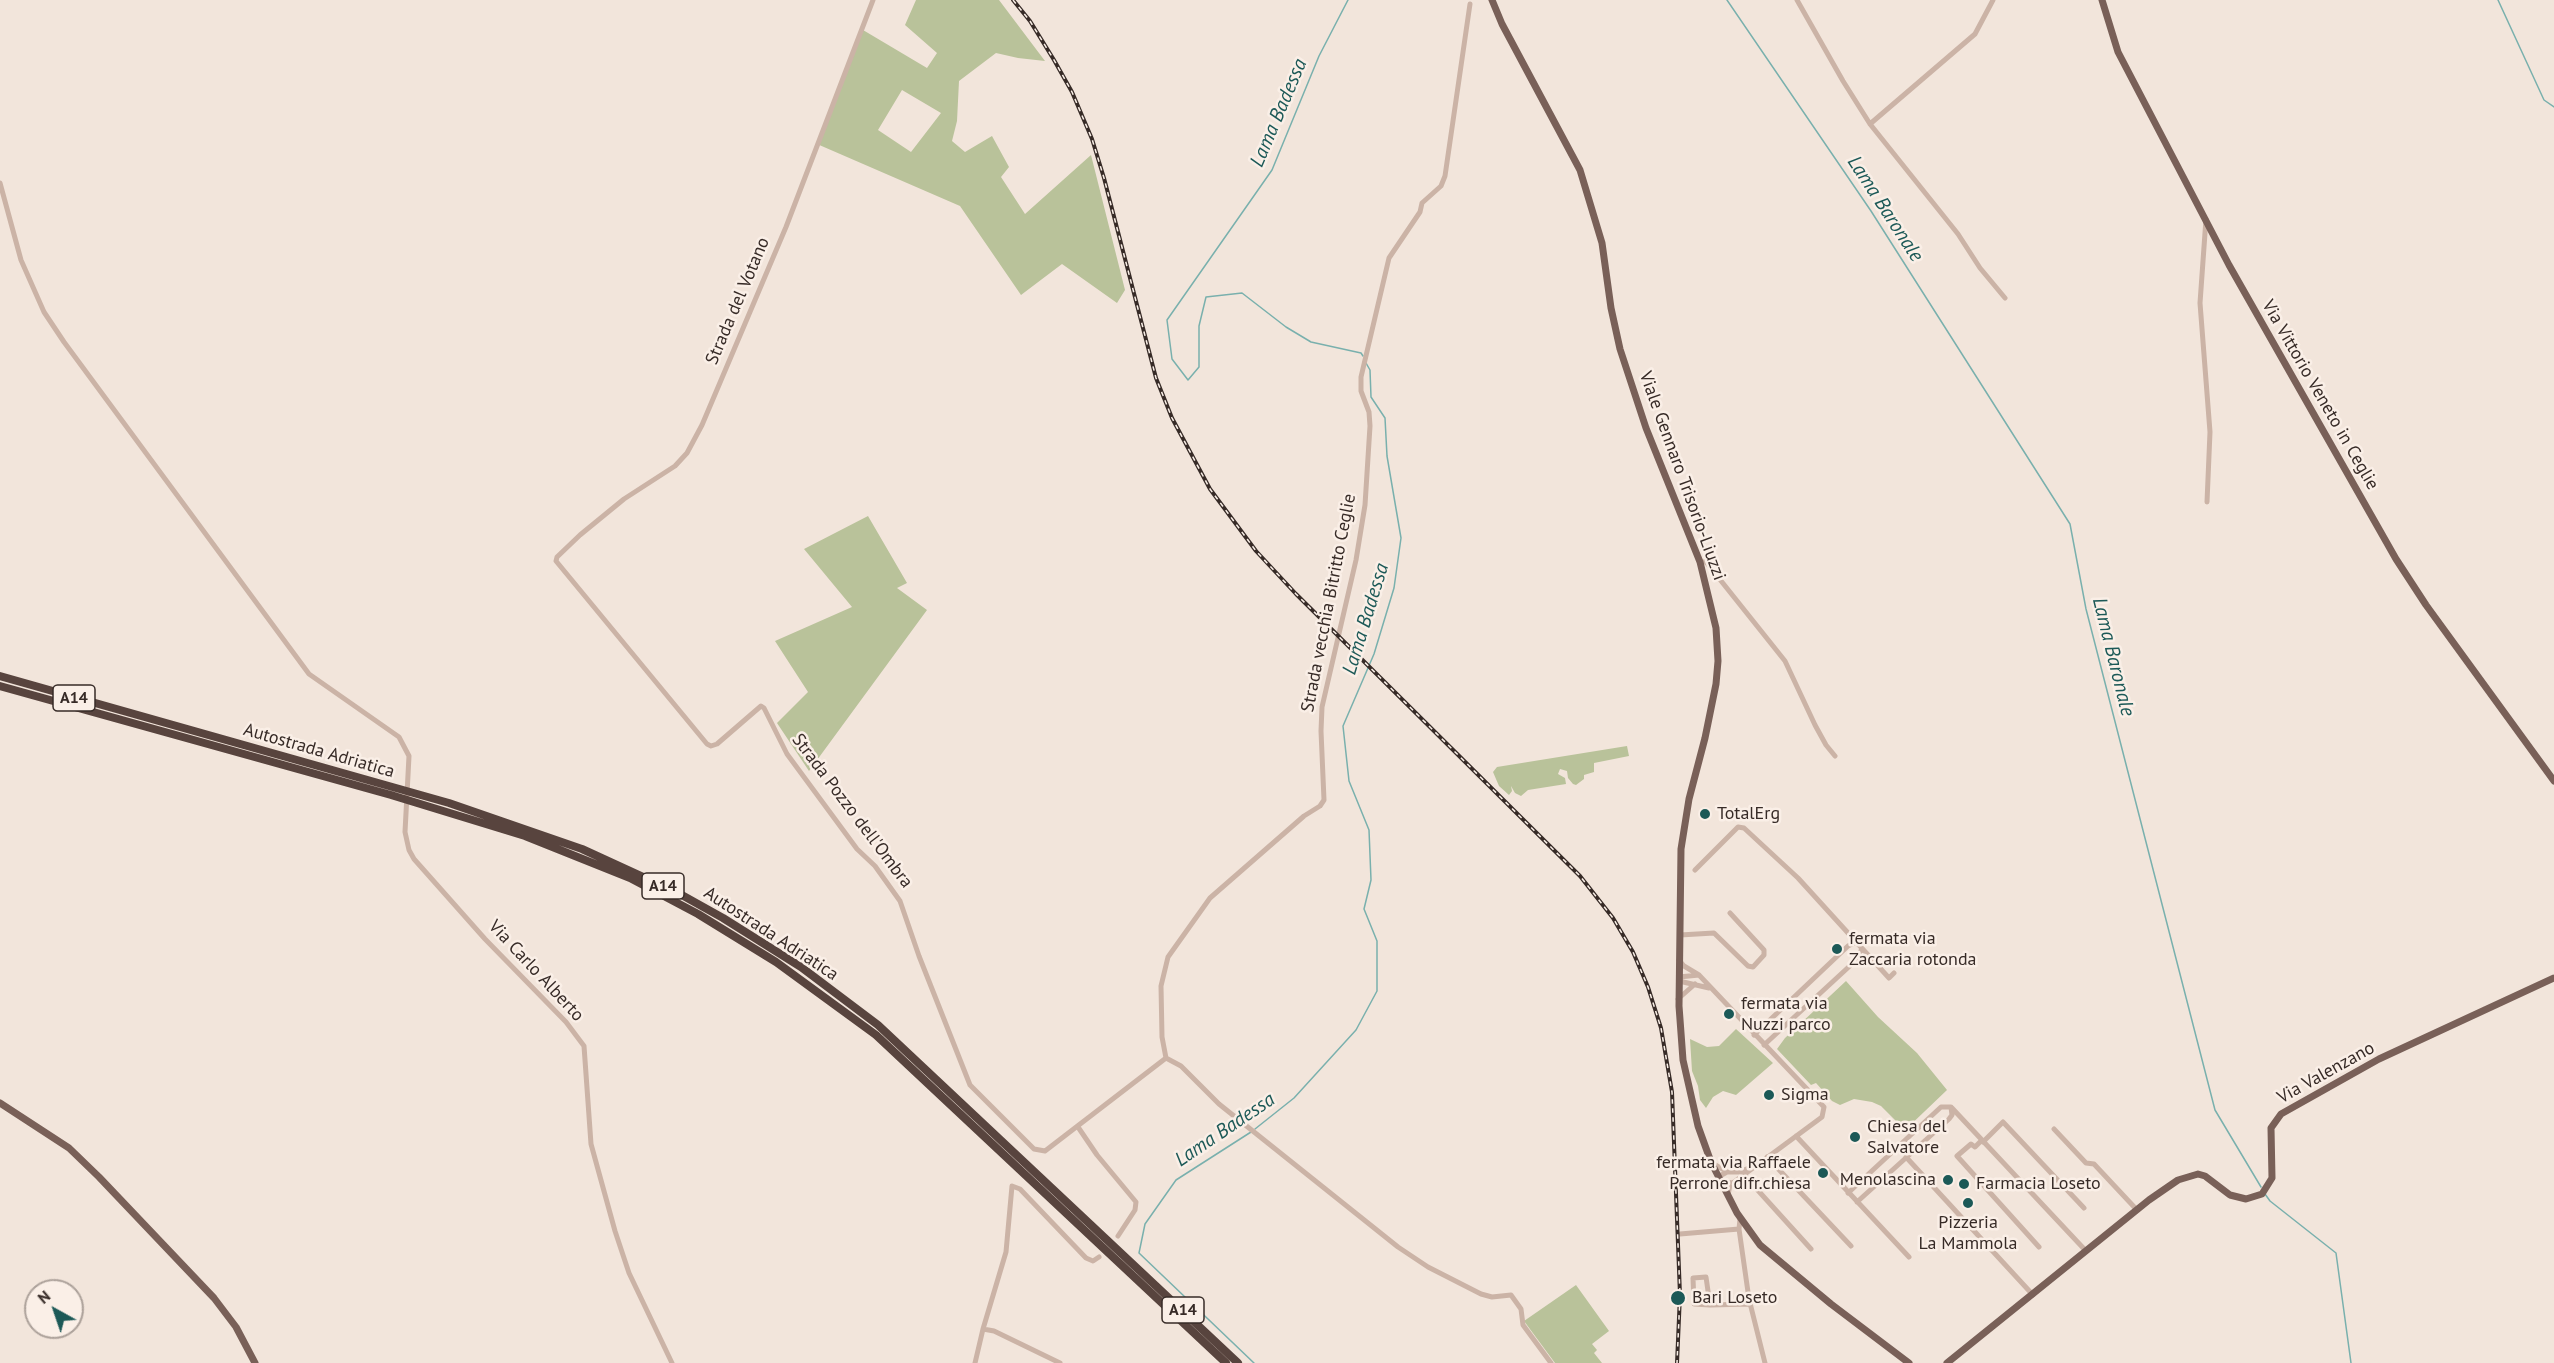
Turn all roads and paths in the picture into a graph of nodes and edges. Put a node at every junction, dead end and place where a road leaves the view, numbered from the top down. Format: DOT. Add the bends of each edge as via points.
graph roads {
  1 [pos="873,0"];
  2 [pos="1492,0"];
  3 [pos="1797,0"];
  4 [pos="1993,0"];
  5 [pos="2102,0"];
  6 [pos="1470,4"];
  7 [pos="1870,123"];
  8 [pos="0,183"];
  9 [pos="2206,219"];
  10 [pos="2005,298"];
  11 [pos="2207,502"];
  12 [pos="556,561"];
  13 [pos="1700,562"];
  14 [pos="0,675"];
  15 [pos="0,686"];
  16 [pos="0,691"];
  17 [pos="78,708"];
  18 [pos="1835,756"];
  19 [pos="2554,781"];
  20 [pos="1695,870"];
  21 [pos="1730,913"];
  22 [pos="1680,935"];
  23 [pos="1856,942"];
  24 [pos="1862,949"];
  25 [pos="1679,960"];
  26 [pos="1894,973"];
  27 [pos="1699,975"];
  28 [pos="2554,978"];
  29 [pos="1679,979"];
  30 [pos="1695,984"];
  31 [pos="1710,989"];
  32 [pos="1678,999"];
  33 [pos="1754,1035"];
  34 [pos="1764,1045"];
  35 [pos="1166,1058"];
  36 [pos="0,1103"];
  37 [pos="1951,1107"];
  38 [pos="1078,1127"];
  39 [pos="2054,1129"];
  40 [pos="1796,1136"];
  41 [pos="1982,1141"];
  42 [pos="1767,1157"];
  43 [pos="1906,1157"];
  44 [pos="1711,1162"];
  45 [pos="1753,1166"];
  46 [pos="1727,1172"];
  47 [pos="1744,1175"];
  48 [pos="1718,1177"];
  49 [pos="1733,1183"];
  50 [pos="1848,1193"];
  51 [pos="1728,1196"];
  52 [pos="1857,1202"];
  53 [pos="2084,1208"];
  54 [pos="2137,1210"];
  55 [pos="1740,1219"];
  56 [pos="1739,1229"];
  57 [pos="1680,1234"];
  58 [pos="1118,1236"];
  59 [pos="1102,1240"];
  60 [pos="1851,1246"];
  61 [pos="2039,1247"];
  62 [pos="1811,1249"];
  63 [pos="2086,1251"];
  64 [pos="1099,1257"];
  65 [pos="1909,1257"];
  66 [pos="1124,1260"];
  67 [pos="1708,1290"];
  68 [pos="1693,1292"];
  69 [pos="2032,1295"];
  70 [pos="1750,1304"];
  71 [pos="1710,1305"];
  72 [pos="983,1329"];
  73 [pos="1907,1362"];
  74 [pos="1948,1362"];
  75 [pos="255,1363"];
  76 [pos="672,1363"];
  77 [pos="975,1363"];
  78 [pos="1060,1363"];
  79 [pos="1226,1363"];
  80 [pos="1238,1363"];
  81 [pos="1551,1363"];
  82 [pos="1765,1363"];
  1 -- 12 [label="street, Strada del Votano" via="786,227 687,453 675,466 624,499 580,535"];
  2 -- 13 [label="main road, Viale Gennaro Trisorio-Liuzzi" via="1580,170 1602,243 1620,349 1646,428"];
  3 -- 7 [label="street"];
  4 -- 7 [label="street" via="1975,34"];
  5 -- 9 [label="main road, Via Vittorio Veneto in Ceglie" via="2118,52"];
  6 -- 35 [label="street, Strada vecchia Bitritto Ceglie" via="1445,176 1441,186 1422,203 1389,258 1361,377 1370,426 1365,505 1322,707 1324,800 1210,898 1168,957 1161,986"];
  7 -- 10 [label="street"];
  8 -- 76 [label="street, Via Carlo Alberto" via="21,260 44,312 309,674 399,737 409,756 405,822 409,850 420,868 566,1022 584,1046 591,1144 615,1231 629,1273"];
  9 -- 11 [label="street" via="2200,303 2210,432"];
  9 -- 19 [label="main road, Via Vittorio Veneto in Ceglie" via="2410,582"];
  12 -- 38 [label="street, Strada Pozzo dell'Ombra" via="707,744 717,744 761,706 764,708 787,754 900,901 974,1092 1040,1152"];
  13 -- 18 [label="street" via="1706,562 1785,661 1815,725"];
  13 -- 22 [label="main road, Viale Gennaro Trisorio-Liuzzi" via="1716,628 1718,662 1711,713 1683,829"];
  14 -- 59 [label="highway, Autostrada Adriatica / A14" via="449,803 582,849 680,894 783,956 878,1025"];
  15 -- 17 [label="highway, Autostrada Adriatica / A14"];
  16 -- 17 [label="highway, A14"];
  17 -- 59 [label="highway, Autostrada Adriatica / A14" via="525,836 669,898 776,962 876,1035"];
  20 -- 23 [label="street" via="1738,827 1744,828 1798,878"];
  21 -- 22 [label="street" via="1764,950 1753,967 1714,933"];
  22 -- 25 [label="main road, Viale Gennaro Trisorio-Liuzzi"];
  23 -- 24 [label="street"];
  23 -- 33 [label="street"];
  24 -- 26 [label="street" via="1889,978"];
  24 -- 34 [label="street" via="1852,963"];
  25 -- 27 [label="street"];
  25 -- 29 [label="main road, Viale Gennaro Trisorio-Liuzzi"];
  27 -- 29 [label="street"];
  27 -- 31 [label="street"];
  28 -- 54 [label="main road, Via Valenzano" via="2379,1059 2281,1114 2271,1128 2272,1176 2264,1192 2246,1199 2230,1195 2205,1176 2192,1174 2178,1179"];
  29 -- 30 [label="street"];
  29 -- 32 [label="main road, Viale Gennaro Trisorio-Liuzzi"];
  30 -- 31 [label="street"];
  30 -- 32 [label="street"];
  31 -- 33 [label="street"];
  32 -- 44 [label="main road, Viale Gennaro Trisorio-Liuzzi" via="1689,1089"];
  33 -- 34 [label="street"];
  34 -- 40 [label="street" via="1821,1103 1824,1112 1818,1121"];
  35 -- 38 [label="street, Strada Pozzo dell'Ombra"];
  35 -- 81 [label="street" via="1181,1066 1219,1104 1398,1247 1481,1294 1511,1295 1521,1309 1523,1325"];
  36 -- 75 [label="main road" via="69,1148 99,1177 214,1298 236,1327"];
  37 -- 41 [label="street"];
  37 -- 43 [label="street" via="1951,1117"];
  37 -- 50 [label="street" via="1941,1107"];
  38 -- 58 [label="street" via="1136,1203"];
  39 -- 54 [label="street"];
  40 -- 42 [label="street"];
  40 -- 50 [label="street"];
  41 -- 53 [label="street" via="2003,1122"];
  41 -- 61 [label="street" via="1975,1147 1971,1144 1958,1156"];
  41 -- 63 [label="street"];
  42 -- 45 [label="street"];
  42 -- 60 [label="street"];
  43 -- 52 [label="street"];
  43 -- 69 [label="street"];
  44 -- 46 [label="street"];
  44 -- 48 [label="main road, Viale Gennaro Trisorio-Liuzzi"];
  45 -- 46 [label="street"];
  45 -- 47 [label="street"];
  46 -- 48 [label="street"];
  47 -- 49 [label="street"];
  47 -- 62 [label="street"];
  48 -- 49 [label="street"];
  48 -- 51 [label="main road, Viale Gennaro Trisorio-Liuzzi"];
  49 -- 51 [label="street" via="1728,1187"];
  50 -- 52 [label="street"];
  51 -- 55 [label="main road, Viale Gennaro Trisorio-Liuzzi"];
  52 -- 65 [label="street"];
  54 -- 63 [label="main road, Via Valenzano"];
  55 -- 56 [label="street"];
  55 -- 73 [label="main road, Viale Gennaro Trisorio-Liuzzi" via="1779,1262"];
  56 -- 57 [label="street"];
  56 -- 70 [label="street"];
  59 -- 66 [label="highway, Autostrada Adriatica / A14"];
  63 -- 69 [label="main road, Via Valenzano"];
  64 -- 72 [label="street" via="1093,1261 1086,1258 1020,1189 1012,1186 1006,1252"];
  66 -- 79 [label="highway, Autostrada Adriatica / A14"];
  66 -- 80 [label="highway, Autostrada Adriatica / A14"];
  67 -- 68 [label="street"];
  67 -- 68 [label="street" via="1706,1277 1693,1278"];
  67 -- 71 [label="street"];
  68 -- 71 [label="street" via="1694,1304"];
  69 -- 74 [label="main road, Via Valenzano"];
  70 -- 71 [label="street"];
  70 -- 82 [label="street"];
  72 -- 77 [label="street"];
  72 -- 78 [label="street"];
}
